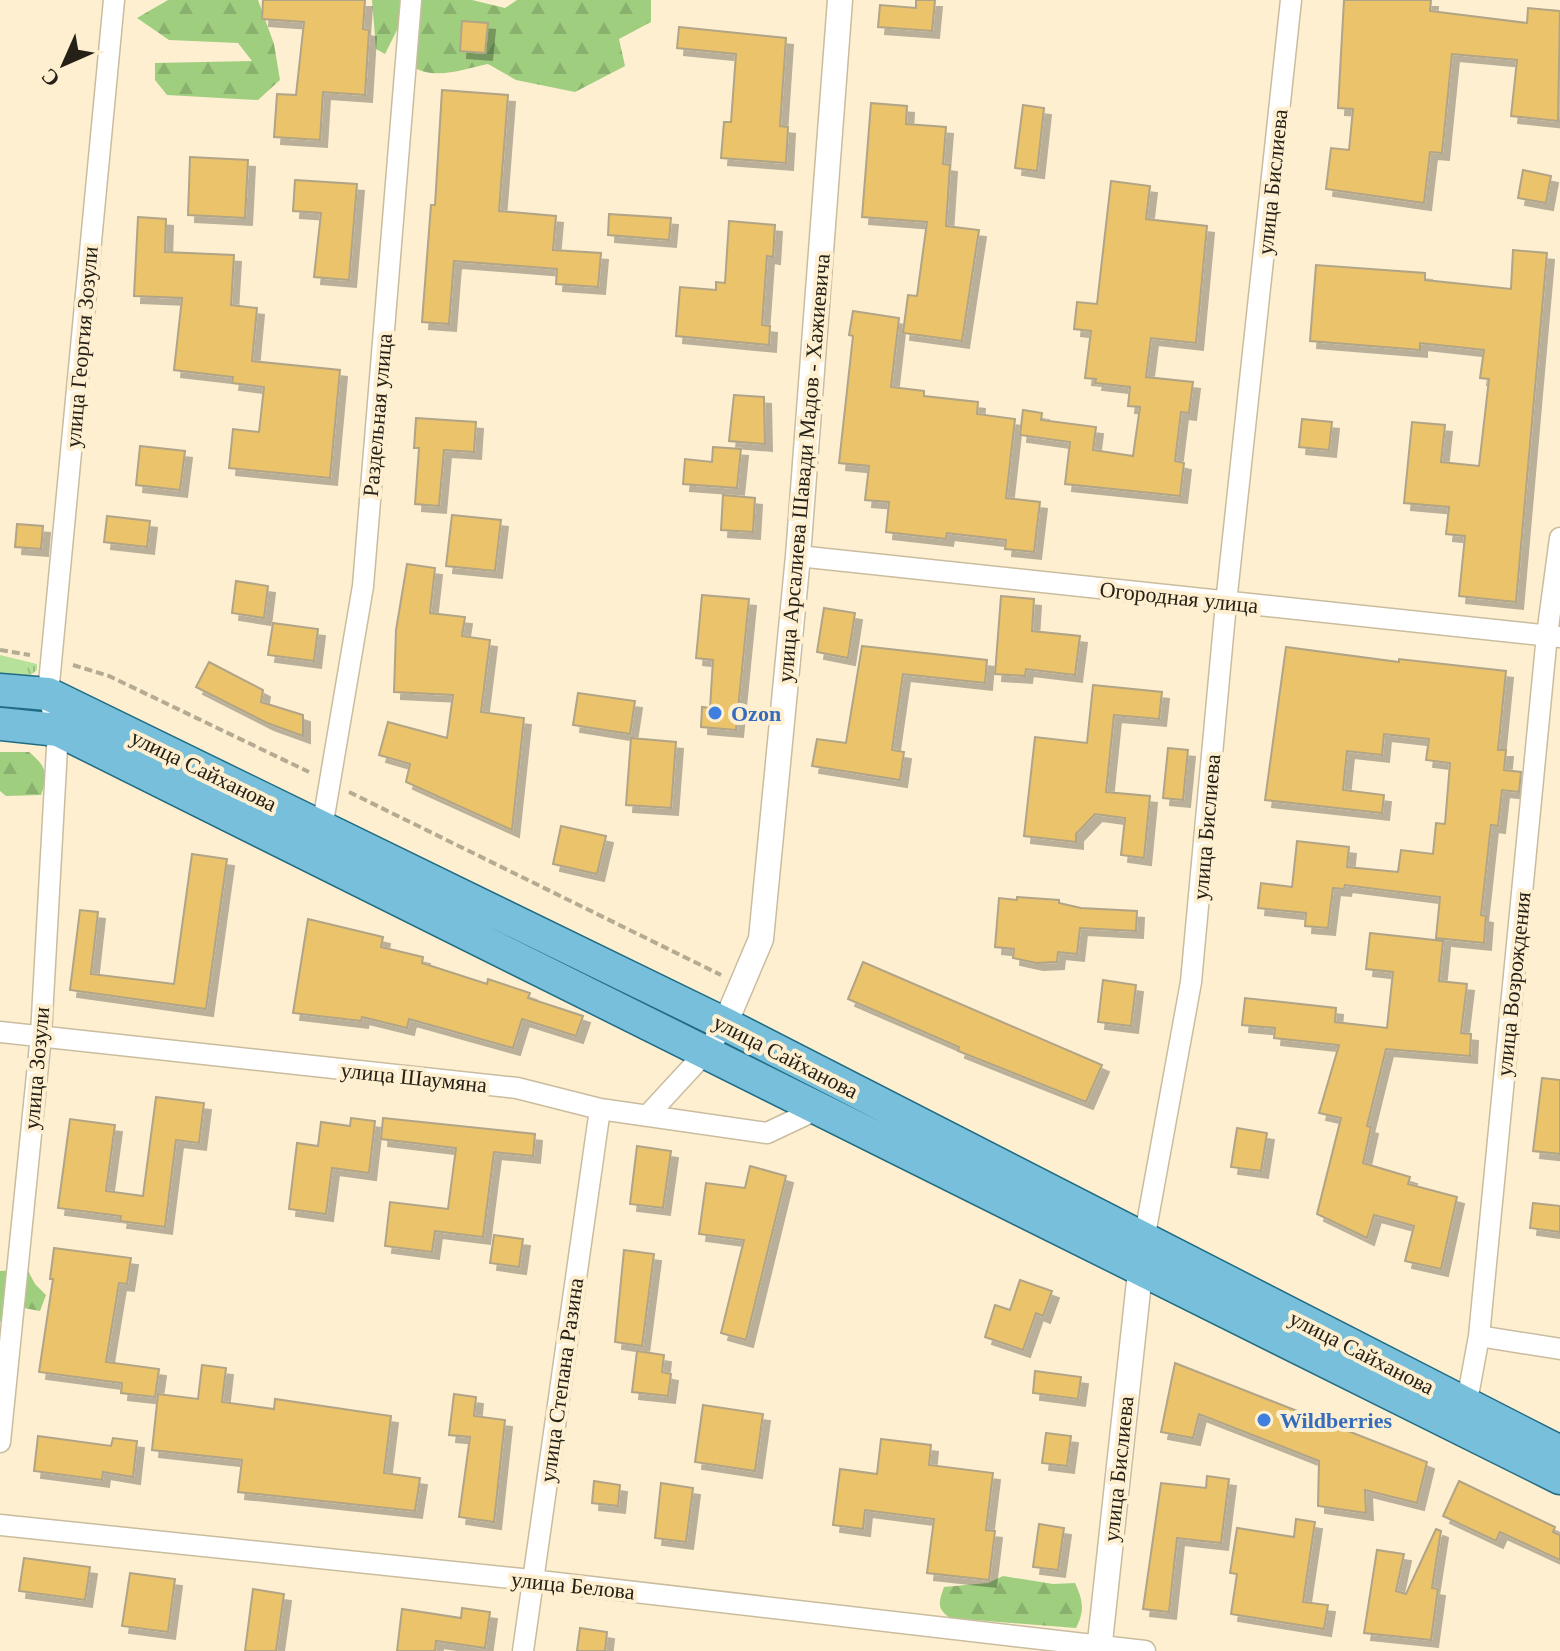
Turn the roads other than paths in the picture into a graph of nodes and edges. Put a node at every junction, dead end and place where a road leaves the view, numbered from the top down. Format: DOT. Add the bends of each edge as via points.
graph roads {
  1 [pos="114,0"];
  2 [pos="411,0"];
  3 [pos="840,0"];
  4 [pos="1291,0"];
  5 [pos="1560,538"];
  6 [pos="798,556"];
  7 [pos="1226,603"];
  8 [pos="1554,636"];
  9 [pos="0,690"];
  10 [pos="48,694"];
  11 [pos="0,724"];
  12 [pos="58,730"];
  13 [pos="322,828"];
  14 [pos="725,1024"];
  15 [pos="0,1032"];
  16 [pos="41,1035"];
  17 [pos="706,1052"];
  18 [pos="820,1108"];
  19 [pos="600,1109"];
  20 [pos="647,1116"];
  21 [pos="1142,1255"];
  22 [pos="1479,1336"];
  23 [pos="1560,1349"];
  24 [pos="1464,1417"];
  25 [pos="0,1442"];
  26 [pos="1560,1452"];
  27 [pos="1560,1478"];
  28 [pos="0,1525"];
  29 [pos="531,1580"];
  30 [pos="1099,1648"];
  31 [pos="523,1651"];
  32 [pos="1145,1651"];
  1 -- 10 [label="street, улица Георгия Зозули"];
  2 -- 13 [label="street, Раздельная улица" via="363,586"];
  3 -- 6 [label="street, улица Арсалиева Шавади Мадов - Хажиевича"];
  4 -- 7 [label="street, улица Бислиева"];
  5 -- 8 [label="street, улица Возрождения"];
  6 -- 7 [label="street, Огородная улица"];
  6 -- 14 [label="street, улица Арсалиева Шавади Мадов - Хажиевича" via="761,939"];
  7 -- 8 [label="street, Огородная улица"];
  7 -- 21 [label="street, улица Бислиева" via="1191,982"];
  8 -- 22 [label="street, улица Возрождения"];
  9 -- 10 [label="main road, улица Сайханова"];
  10 -- 12 [label="street, улица Зозули"];
  10 -- 13 [label="main road, улица Сайханова"];
  11 -- 12 [label="main road, улица Сайханова"];
  12 -- 16 [label="street, улица Зозули"];
  12 -- 17 [label="main road, улица Сайханова"];
  13 -- 14 [label="main road, улица Сайханова"];
  14 -- 17 [label="street"];
  14 -- 21 [label="main road, улица Сайханова"];
  15 -- 16 [label="street, улица Шаумяна"];
  16 -- 19 [label="street, улица Шаумяна" via="517,1088"];
  16 -- 25 [label="street, улица Зозули"];
  17 -- 18 [label="main road, улица Сайханова"];
  17 -- 20 [label="street"];
  18 -- 20 [label="street, улица Шаумяна" via="767,1133"];
  18 -- 21 [label="main road, улица Сайханова"];
  19 -- 20 [label="street, улица Шаумяна"];
  19 -- 29 [label="street, улица Степана Разина"];
  21 -- 24 [label="main road, улица Сайханова"];
  21 -- 30 [label="street, улица Бислиева"];
  22 -- 23 [label="street"];
  22 -- 24 [label="street, улица Возрождения"];
  24 -- 26 [label="main road, улица Сайханова"];
  24 -- 27 [label="main road, улица Сайханова"];
  28 -- 29 [label="street, улица Белова"];
  29 -- 30 [label="street, улица Белова"];
  29 -- 31 [label="street, улица Степана Разина"];
  30 -- 32 [label="street, улица Белова"];
}
